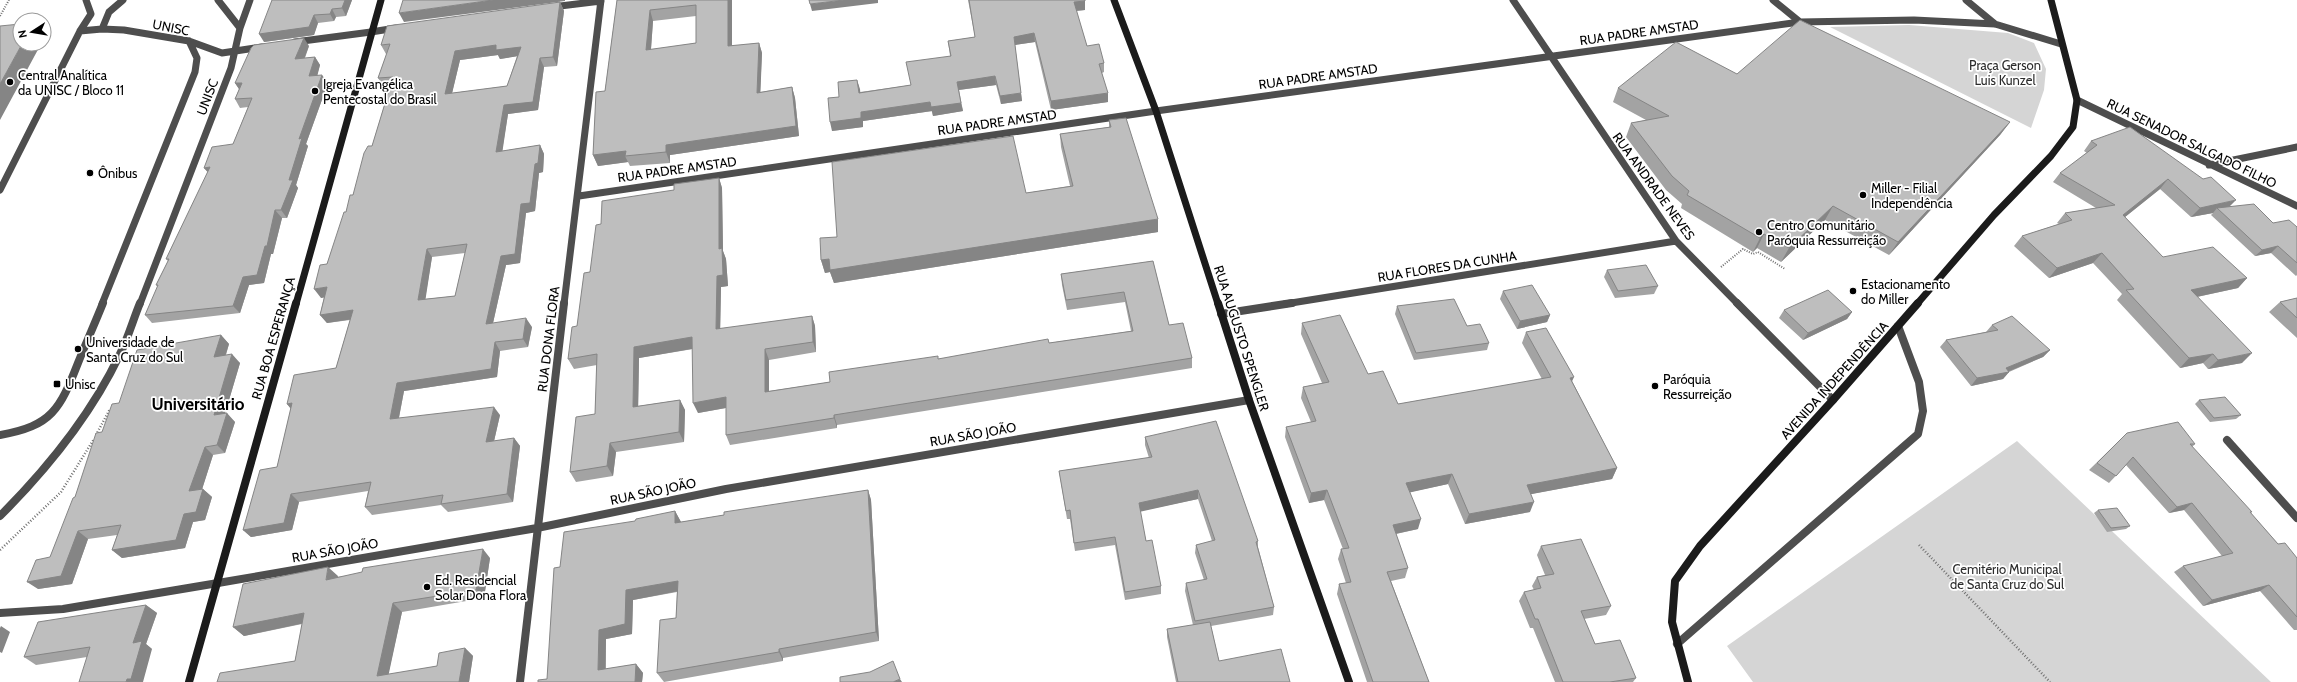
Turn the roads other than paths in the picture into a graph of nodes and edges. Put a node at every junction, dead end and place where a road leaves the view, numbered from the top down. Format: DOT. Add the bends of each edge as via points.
graph roads {
  1 [pos="86,0"];
  2 [pos="123,0"];
  3 [pos="218,0"];
  4 [pos="250,0"];
  5 [pos="380,0"];
  6 [pos="601,0"];
  7 [pos="1114,0"];
  8 [pos="1513,0"];
  9 [pos="1773,0"];
  10 [pos="1966,0"];
  11 [pos="2051,0"];
  12 [pos="547,8"];
  13 [pos="1800,22"];
  14 [pos="1995,24"];
  15 [pos="240,28"];
  16 [pos="401,28"];
  17 [pos="102,29"];
  18 [pos="80,31"];
  19 [pos="371,32"];
  20 [pos="189,41"];
  21 [pos="288,43"];
  22 [pos="2061,44"];
  23 [pos="273,45"];
  24 [pos="235,52"];
  25 [pos="1549,56"];
  26 [pos="2077,100"];
  27 [pos="1156,111"];
  28 [pos="2297,147"];
  29 [pos="2209,166"];
  30 [pos="0,190"];
  31 [pos="579,196"];
  32 [pos="2297,206"];
  33 [pos="1676,241"];
  34 [pos="1221,314"];
  35 [pos="1898,326"];
  36 [pos="1249,400"];
  37 [pos="1833,400"];
  38 [pos="0,435"];
  39 [pos="2227,440"];
  40 [pos="0,516"];
  41 [pos="2297,518"];
  42 [pos="537,528"];
  43 [pos="218,583"];
  44 [pos="0,614"];
  45 [pos="1677,644"];
  46 [pos="190,682"];
  47 [pos="520,682"];
  48 [pos="1349,682"];
  49 [pos="1688,682"];
  1 -- 18 [label="street" via="91,14"];
  2 -- 17 [label="street" via="112,7 105,17"];
  3 -- 15 [label="street"];
  4 -- 15 [label="street, UNISC"];
  5 -- 19 [label="street, RUA BOA ESPERANÇA"];
  6 -- 12 [label="street"];
  6 -- 31 [label="street, RUA DONA FLORA"];
  7 -- 27 [label="street, RUA AUGUSTO SPENGLER"];
  8 -- 25 [label="street, RUA ANDRADE NEVES"];
  9 -- 13 [label="street"];
  10 -- 14 [label="street"];
  11 -- 22 [label="street, AVENIDA INDEPENDÊNCIA"];
  13 -- 14 [label="street, RUA PADRE AMSTAD" via="1914,20"];
  13 -- 25 [label="street, RUA PADRE AMSTAD"];
  14 -- 22 [label="street, RUA PADRE AMSTAD"];
  15 -- 24 [label="street, UNISC"];
  16 -- 19 [label="street"];
  17 -- 18 [label="street, UNISC"];
  17 -- 20 [label="street, UNISC" via="124,30"];
  18 -- 30 [label="street"];
  19 -- 21 [label="street"];
  19 -- 43 [label="street, RUA BOA ESPERANÇA"];
  20 -- 24 [label="street, UNISC" via="219,53"];
  20 -- 38 [label="street, UNISC" via="197,58 195,72 64,399 44,421 19,432"];
  22 -- 26 [label="street, AVENIDA INDEPENDÊNCIA"];
  23 -- 24 [label="street, UNISC"];
  24 -- 40 [label="street, UNISC" via="120,354 97,398 78,425 33,483"];
  25 -- 27 [label="street, RUA PADRE AMSTAD"];
  25 -- 33 [label="street, RUA ANDRADE NEVES"];
  26 -- 29 [label="street, RUA SENADOR SALGADO FILHO"];
  26 -- 35 [label="street, AVENIDA INDEPENDÊNCIA" via="2073,127 2052,156 1994,215"];
  27 -- 31 [label="street, RUA PADRE AMSTAD"];
  27 -- 34 [label="street, RUA AUGUSTO SPENGLER"];
  28 -- 29 [label="street"];
  29 -- 32 [label="street, RUA SENADOR SALGADO FILHO"];
  31 -- 42 [label="street, RUA DONA FLORA"];
  33 -- 34 [label="street, RUA FLORES DA CUNHA"];
  33 -- 37 [label="street, RUA ANDRADE NEVES"];
  34 -- 36 [label="street, RUA AUGUSTO SPENGLER"];
  35 -- 37 [label="street, AVENIDA INDEPENDÊNCIA"];
  35 -- 45 [label="street" via="1919,382 1923,410 1918,434"];
  36 -- 42 [label="street, RUA SÃO JOÃO" via="726,489"];
  36 -- 48 [label="street, RUA AUGUSTO SPENGLER"];
  37 -- 45 [label="street, AVENIDA INDEPENDÊNCIA" via="1700,546 1675,581 1672,622"];
  39 -- 41 [label="street"];
  42 -- 43 [label="street, RUA SÃO JOÃO"];
  42 -- 47 [label="street, RUA DONA FLORA"];
  43 -- 44 [label="street, RUA SÃO JOÃO" via="63,609"];
  43 -- 46 [label="street, RUA BOA ESPERANÇA"];
  45 -- 49 [label="street, AVENIDA INDEPENDÊNCIA"];
}
